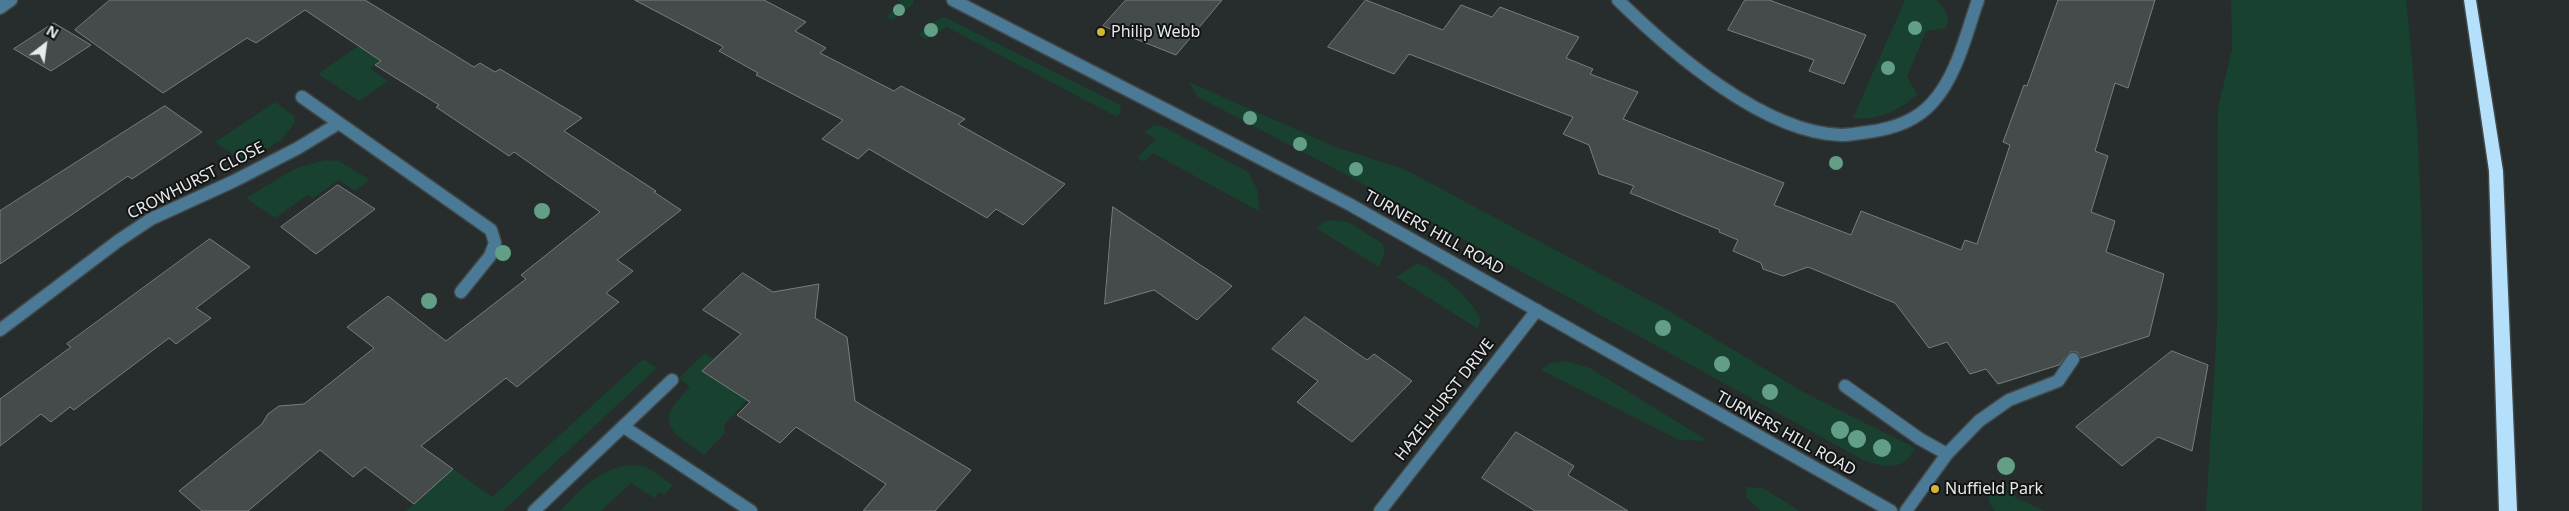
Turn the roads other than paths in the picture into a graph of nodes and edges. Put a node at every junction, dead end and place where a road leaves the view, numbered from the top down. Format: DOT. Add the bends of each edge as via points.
graph roads {
  1 [pos="12,0"];
  2 [pos="953,0"];
  3 [pos="1618,0"];
  4 [pos="1978,0"];
  5 [pos="2470,0"];
  6 [pos="0,8"];
  7 [pos="302,97"];
  8 [pos="339,123"];
  9 [pos="461,292"];
  10 [pos="1537,310"];
  11 [pos="0,330"];
  12 [pos="2073,359"];
  13 [pos="672,380"];
  14 [pos="1845,386"];
  15 [pos="624,427"];
  16 [pos="1947,454"];
  17 [pos="534,511"];
  18 [pos="751,511"];
  19 [pos="1380,511"];
  20 [pos="1891,511"];
  21 [pos="1906,511"];
  22 [pos="2508,511"];
  1 -- 6 [label="street"];
  2 -- 10 [label="street, TURNERS HILL ROAD" via="1349,204"];
  3 -- 4 [label="street" via="1677,56 1715,84 1755,107 1802,127 1841,135 1886,131 1916,118 1936,99 1946,82"];
  5 -- 22 [label="highway" via="2496,171"];
  7 -- 8 [label="street"];
  8 -- 9 [label="street" via="492,230 495,243 490,256"];
  8 -- 11 [label="street, CROWHURST CLOSE" via="234,181 151,219"];
  10 -- 19 [label="street, HAZELHURST DRIVE"];
  10 -- 20 [label="street, TURNERS HILL ROAD"];
  12 -- 16 [label="street" via="2058,381 2009,400 1979,421"];
  13 -- 15 [label="street"];
  14 -- 16 [label="street"];
  15 -- 17 [label="street"];
  15 -- 18 [label="street"];
  16 -- 21 [label="street"];
}
